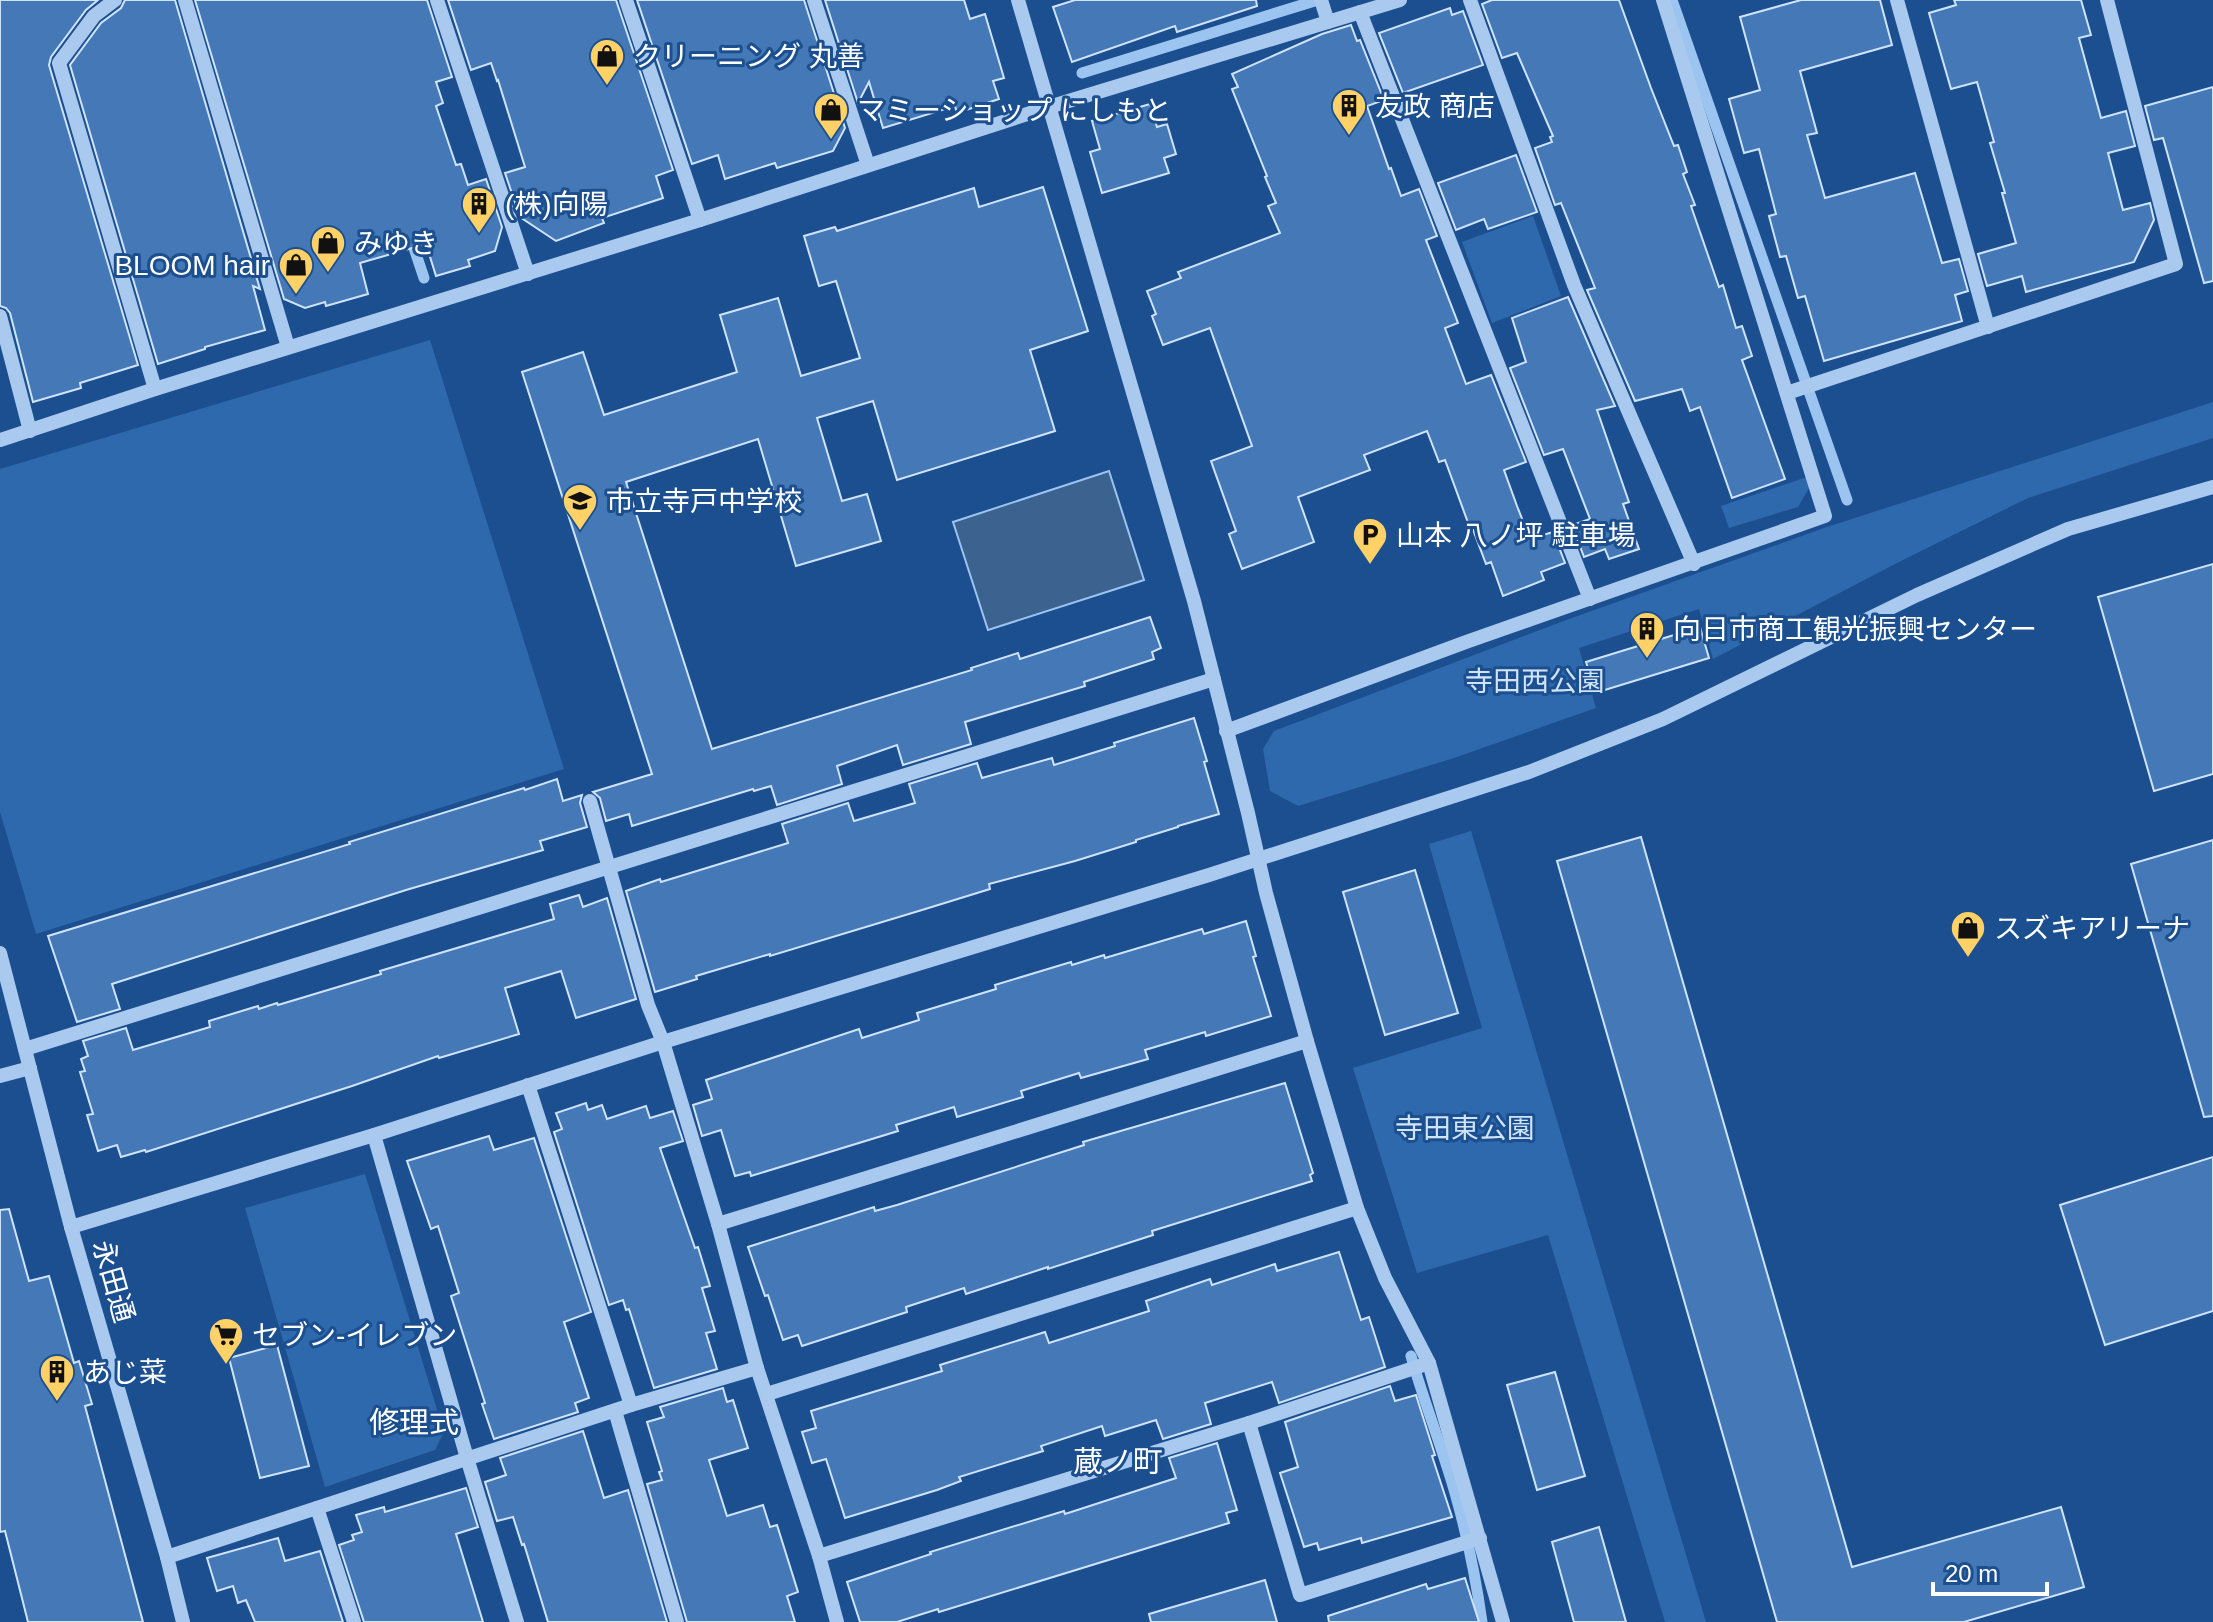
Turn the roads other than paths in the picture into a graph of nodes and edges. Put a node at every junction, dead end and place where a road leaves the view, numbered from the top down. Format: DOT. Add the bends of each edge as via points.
graph roads {
  1 [pos="115,0"];
  2 [pos="185,0"];
  3 [pos="437,0"];
  4 [pos="626,0"];
  5 [pos="814,0"];
  6 [pos="1018,0"];
  7 [pos="1321,0"];
  8 [pos="1400,0"];
  9 [pos="1470,0"];
  10 [pos="1663,0"];
  11 [pos="1897,0"];
  12 [pos="2107,0"];
  13 [pos="1360,12"];
  14 [pos="1328,22"];
  15 [pos="1049,107"];
  16 [pos="868,165"];
  17 [pos="700,220"];
  18 [pos="528,274"];
  19 [pos="0,316"];
  20 [pos="1988,327"];
  21 [pos="288,347"];
  22 [pos="155,389"];
  23 [pos="1787,393"];
  24 [pos="30,431"];
  25 [pos="0,440"];
  26 [pos="2213,487"];
  27 [pos="1694,564"];
  28 [pos="1590,599"];
  29 [pos="1214,679"];
  30 [pos="1226,731"];
  31 [pos="590,801"];
  32 [pos="1258,859"];
  33 [pos="610,867"];
  34 [pos="0,953"];
  35 [pos="1307,1041"];
  36 [pos="663,1042"];
  37 [pos="25,1049"];
  38 [pos="30,1068"];
  39 [pos="0,1076"];
  40 [pos="528,1085"];
  41 [pos="374,1135"];
  42 [pos="1357,1208"];
  43 [pos="718,1224"];
  44 [pos="71,1227"];
  45 [pos="1429,1363"];
  46 [pos="757,1368"];
  47 [pos="767,1394"];
  48 [pos="631,1405"];
  49 [pos="615,1411"];
  50 [pos="1249,1423"];
  51 [pos="467,1458"];
  52 [pos="317,1508"];
  53 [pos="1480,1538"];
  54 [pos="819,1556"];
  55 [pos="167,1557"];
  56 [pos="183,1622"];
  57 [pos="354,1622"];
  58 [pos="517,1622"];
  59 [pos="677,1622"];
  60 [pos="837,1622"];
  61 [pos="1503,1622"];
  1 -- 22 [label="street" via="94,16 59,63"];
  2 -- 21 [label="street"];
  3 -- 18 [label="street"];
  4 -- 17 [label="street"];
  5 -- 16 [label="street"];
  6 -- 15 [label="street"];
  7 -- 14 [label="street"];
  8 -- 13 [label="street"];
  9 -- 27 [label="street" via="1574,285"];
  10 -- 23 [label="street"];
  11 -- 20 [label="street"];
  12 -- 20 [label="street" via="2176,264"];
  13 -- 14 [label="street"];
  13 -- 28 [label="street"];
  14 -- 15 [label="street"];
  15 -- 16 [label="street"];
  15 -- 29 [label="street"];
  16 -- 17 [label="street"];
  17 -- 18 [label="street"];
  18 -- 21 [label="street"];
  19 -- 24 [label="street"];
  20 -- 23 [label="street"];
  21 -- 22 [label="street"];
  22 -- 24 [label="street"];
  23 -- 27 [label="street" via="1825,516"];
  24 -- 25 [label="street"];
  26 -- 32 [label="street" via="2068,529 1663,719 1529,772"];
  27 -- 28 [label="street"];
  28 -- 30 [label="street"];
  29 -- 30 [label="street"];
  29 -- 33 [label="street"];
  30 -- 32 [label="street"];
  31 -- 33 [label="street"];
  32 -- 35 [label="street"];
  32 -- 36 [label="street"];
  33 -- 36 [label="street"];
  33 -- 37 [label="street"];
  34 -- 37 [label="street, 永田通"];
  35 -- 42 [label="street"];
  35 -- 43 [label="street"];
  36 -- 40 [label="street"];
  36 -- 43 [label="street"];
  37 -- 38 [label="street, 永田通"];
  38 -- 39 [label="street"];
  38 -- 44 [label="street, 永田通"];
  40 -- 41 [label="street"];
  40 -- 48 [label="street"];
  41 -- 44 [label="street"];
  41 -- 51 [label="street"];
  42 -- 45 [label="street" via="1385,1278"];
  42 -- 47 [label="street"];
  43 -- 46 [label="street"];
  44 -- 55 [label="street, 永田通"];
  45 -- 50 [label="street"];
  45 -- 53 [label="street"];
  46 -- 47 [label="street"];
  46 -- 48 [label="street"];
  47 -- 54 [label="street"];
  48 -- 49 [label="street"];
  49 -- 51 [label="street"];
  49 -- 59 [label="street"];
  50 -- 53 [label="street" via="1300,1595"];
  50 -- 54 [label="street"];
  51 -- 52 [label="street"];
  51 -- 58 [label="street"];
  52 -- 55 [label="street"];
  52 -- 57 [label="street"];
  53 -- 61 [label="street"];
  54 -- 60 [label="street"];
  55 -- 56 [label="street, 永田通"];
}
